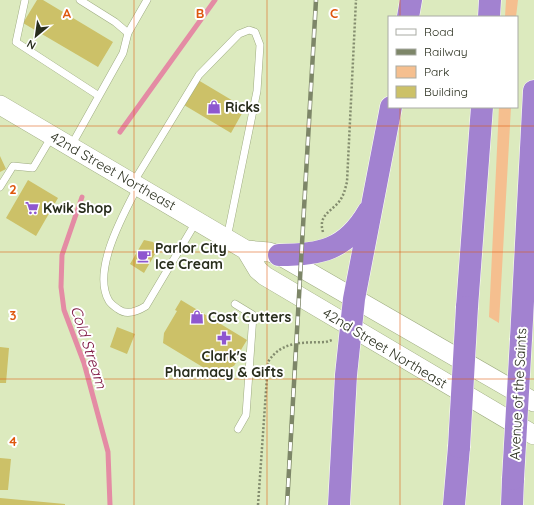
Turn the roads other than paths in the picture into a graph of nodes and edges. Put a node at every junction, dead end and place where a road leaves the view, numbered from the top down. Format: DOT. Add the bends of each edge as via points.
graph roads {
  1 [pos="25,0"];
  2 [pos="80,0"];
  3 [pos="147,0"];
  4 [pos="411,0"];
  5 [pos="490,0"];
  6 [pos="408,16"];
  7 [pos="489,16"];
  8 [pos="128,33"];
  9 [pos="534,91"];
  10 [pos="99,96"];
  11 [pos="0,105"];
  12 [pos="391,108"];
  13 [pos="482,108"];
  14 [pos="52,136"];
  15 [pos="71,147"];
  16 [pos="136,184"];
  17 [pos="0,187"];
  18 [pos="374,203"];
  19 [pos="197,220"];
  20 [pos="227,238"];
  21 [pos="246,250"];
  22 [pos="279,255"];
  23 [pos="354,299"];
  24 [pos="235,304"];
  25 [pos="343,332"];
  26 [pos="534,402"];
  27 [pos="238,429"];
  28 [pos="534,435"];
  29 [pos="338,505"];
  30 [pos="454,505"];
  31 [pos="512,505"];
  1 -- 10 [label="lane" via="16,42"];
  2 -- 8 [label="lane"];
  3 -- 8 [label="lane"];
  4 -- 6 [label="highway"];
  5 -- 7 [label="highway"];
  8 -- 10 [label="lane" via="123,53"];
  9 -- 31 [label="highway, Avenue of the Saints, bridge"];
  10 -- 15 [label="lane"];
  11 -- 14 [label="main road, 42nd Street Northeast"];
  12 -- 18 [label="highway"];
  13 -- 30 [label="highway, bridge"];
  14 -- 15 [label="main road, 42nd Street Northeast"];
  14 -- 17 [label="lane" via="33,168 13,166"];
  15 -- 16 [label="main road, 42nd Street Northeast"];
  16 -- 19 [label="main road, 42nd Street Northeast"];
  16 -- 19 [label="lane" via="105,262 105,291 109,302 122,312 137,312 146,306"];
  16 -- 20 [label="lane" via="199,75 240,34 249,30 256,32 260,45 257,91"];
  18 -- 22 [label="highway" via="361,225 342,243 318,253"];
  18 -- 23 [label="highway"];
  19 -- 20 [label="main road, 42nd Street Northeast"];
  20 -- 21 [label="main road, 42nd Street Northeast"];
  21 -- 22 [label="main road, 42nd Street Northeast"];
  21 -- 25 [label="main road, 42nd Street Northeast" via="258,270 265,276"];
  22 -- 23 [label="main road, 42nd Street Northeast"];
  23 -- 25 [label="highway"];
  23 -- 26 [label="main road, 42nd Street Northeast"];
  24 -- 27 [label="lane" via="252,315 246,415"];
  25 -- 28 [label="main road, 42nd Street Northeast"];
  25 -- 29 [label="highway" via="346,375"];
}
